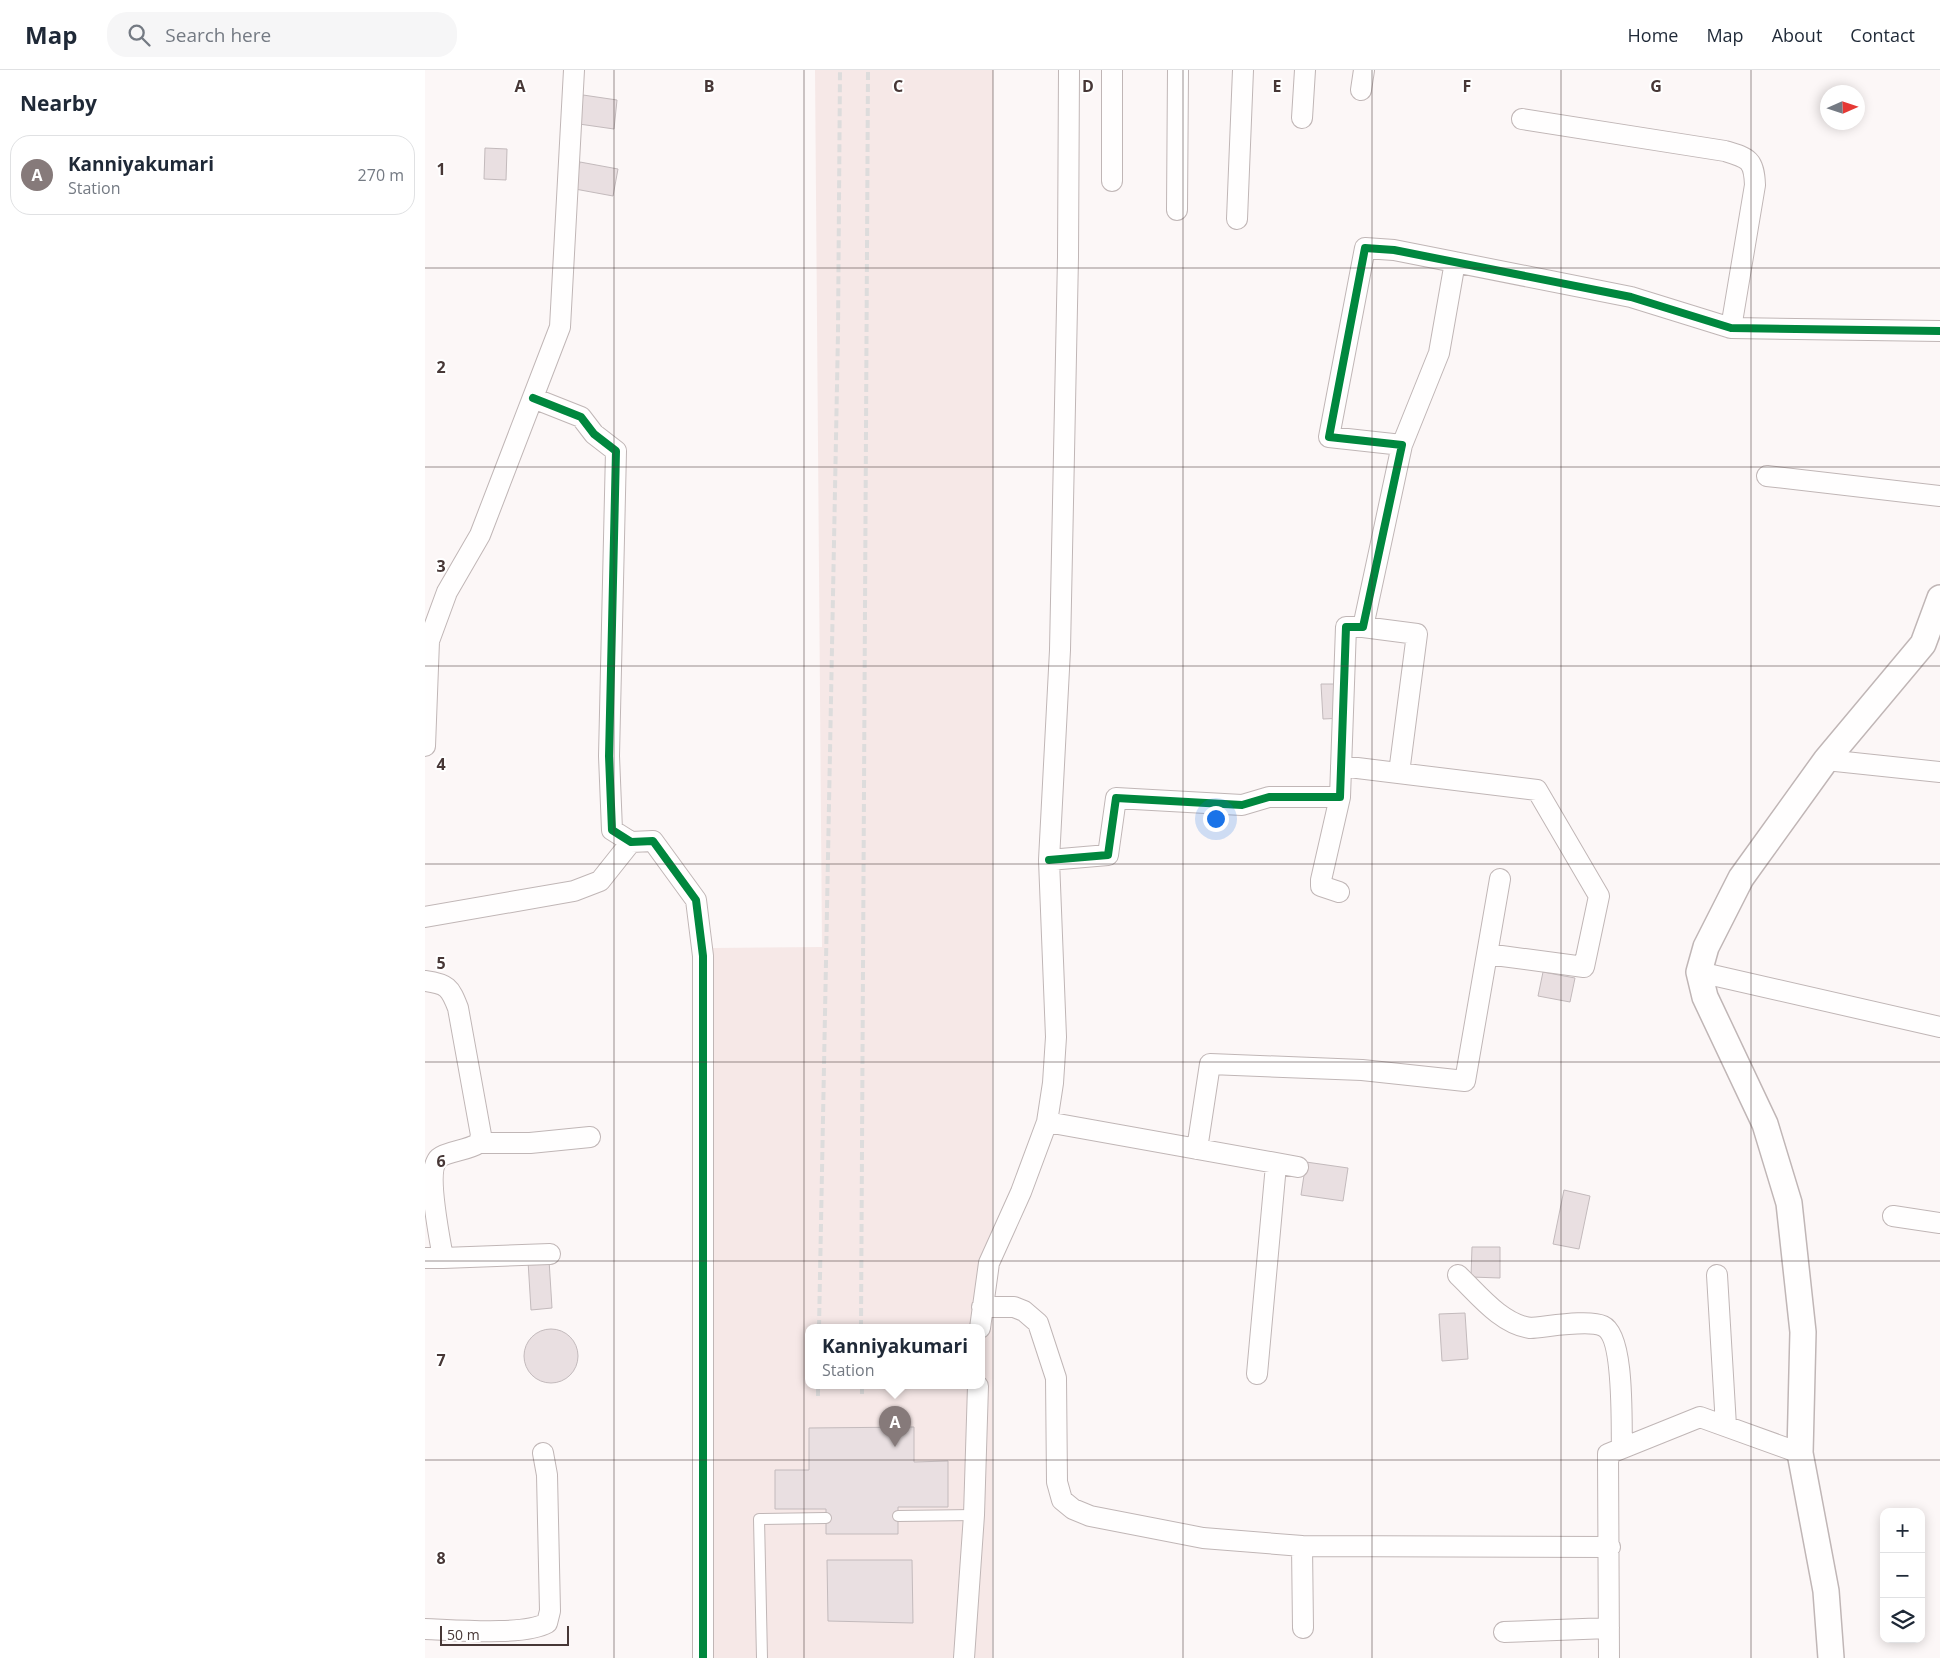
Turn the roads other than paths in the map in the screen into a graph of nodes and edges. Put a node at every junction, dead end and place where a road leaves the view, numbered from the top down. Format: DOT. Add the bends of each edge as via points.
graph roads {
  1 [pos="574,70"];
  2 [pos="1069,70"];
  3 [pos="1112,70"];
  4 [pos="1178,70"];
  5 [pos="1243,70"];
  6 [pos="1305,70"];
  7 [pos="1363,70"];
  8 [pos="1361,90"];
  9 [pos="1302,118"];
  10 [pos="1523,119"];
  11 [pos="1112,181"];
  12 [pos="1177,210"];
  13 [pos="1237,219"];
  14 [pos="1455,262"];
  15 [pos="1731,328"];
  16 [pos="1940,331"];
  17 [pos="533,398"];
  18 [pos="1402,445"];
  19 [pos="1767,476"];
  20 [pos="1940,496"];
  21 [pos="1940,598"];
  22 [pos="1363,627"];
  23 [pos="427,640"];
  24 [pos="426,699"];
  25 [pos="425,746"];
  26 [pos="1826,760"];
  27 [pos="1341,766"];
  28 [pos="1940,772"];
  29 [pos="1399,773"];
  30 [pos="1340,797"];
  31 [pos="631,842"];
  32 [pos="1049,860"];
  33 [pos="1500,879"];
  34 [pos="1339,892"];
  35 [pos="425,917"];
  36 [pos="1487,954"];
  37 [pos="1699,972"];
  38 [pos="425,981"];
  39 [pos="1940,1027"];
  40 [pos="1047,1122"];
  41 [pos="591,1137"];
  42 [pos="479,1143"];
  43 [pos="1197,1149"];
  44 [pos="1276,1165"];
  45 [pos="1298,1167"];
  46 [pos="1893,1216"];
  47 [pos="1940,1223"];
  48 [pos="550,1254"];
  49 [pos="434,1258"];
  50 [pos="1458,1275"];
  51 [pos="1717,1275"];
  52 [pos="982,1307"];
  53 [pos="980,1324"];
  54 [pos="1257,1374"];
  55 [pos="978,1389"];
  56 [pos="1726,1426"];
  57 [pos="1621,1448"];
  58 [pos="543,1453"];
  59 [pos="1800,1453"];
  60 [pos="974,1515"];
  61 [pos="898,1516"];
  62 [pos="826,1518"];
  63 [pos="1302,1546"];
  64 [pos="1610,1547"];
  65 [pos="1303,1628"];
  66 [pos="1609,1628"];
  67 [pos="425,1630"];
  68 [pos="1504,1632"];
  69 [pos="703,1658"];
  70 [pos="762,1658"];
  71 [pos="964,1658"];
  72 [pos="1609,1658"];
  73 [pos="1831,1658"];
  1 -- 17 [label="street" via="560,327"];
  2 -- 32 [label="street" via="1060,650"];
  3 -- 11 [label="street"];
  4 -- 12 [label="street"];
  5 -- 13 [label="street"];
  6 -- 9 [label="street"];
  7 -- 8 [label="street"];
  10 -- 15 [label="street" via="1725,150 1745,157 1754,168 1755,185"];
  14 -- 15 [label="street" via="1631,297"];
  14 -- 18 [label="street" via="1439,353"];
  14 -- 18 [label="street" via="1395,250 1365,248 1329,437"];
  15 -- 16 [label="street"];
  17 -- 23 [label="street" via="480,535 447,592"];
  17 -- 31 [label="street" via="581,417 594,434 616,451 609,756 612,830"];
  18 -- 22 [label="street"];
  19 -- 20 [label="street"];
  21 -- 26 [label="street" via="1923,644"];
  22 -- 27 [label="street" via="1346,627"];
  22 -- 29 [label="street" via="1417,634"];
  23 -- 24 [label="street"];
  24 -- 25 [label="street"];
  26 -- 28 [label="street"];
  26 -- 37 [label="street" via="1741,878 1706,947"];
  27 -- 29 [label="street"];
  27 -- 30 [label="street"];
  29 -- 36 [label="street" via="1537,790 1599,896 1584,966"];
  30 -- 32 [label="street" via="1269,797 1242,805 1116,798 1108,855"];
  30 -- 34 [label="street" via="1321,880 1325,889"];
  31 -- 35 [label="street" via="600,881 575,891"];
  31 -- 69 [label="street" via="653,841 696,900 703,956"];
  32 -- 40 [label="street" via="1056,1036"];
  33 -- 36 [label="street"];
  36 -- 43 [label="street" via="1465,1081 1363,1070 1209,1064"];
  37 -- 39 [label="street"];
  37 -- 59 [label="street" via="1705,997 1765,1124 1789,1203 1803,1332"];
  38 -- 42 [label="street" via="443,983 453,993 481,1135"];
  40 -- 43 [label="street"];
  40 -- 52 [label="street" via="1021,1192 989,1263"];
  41 -- 42 [label="street" via="530,1143"];
  42 -- 49 [label="street" via="440,1157 434,1164"];
  43 -- 44 [label="street"];
  44 -- 45 [label="street"];
  44 -- 54 [label="street"];
  46 -- 47 [label="street"];
  48 -- 49 [label="street"];
  50 -- 57 [label="street" via="1509,1322 1520,1327 1591,1324 1603,1326 1613,1336 1617,1354"];
  51 -- 56 [label="street"];
  52 -- 53 [label="street"];
  52 -- 63 [label="street" via="1013,1307 1024,1311 1038,1324 1056,1378 1057,1482 1061,1500 1073,1509 1090,1516 1203,1538"];
  55 -- 60 [label="street"];
  56 -- 57 [label="street" via="1700,1417"];
  56 -- 59 [label="street"];
  57 -- 64 [label="street" via="1608,1454"];
  58 -- 67 [label="street" via="547,1475 550,1611 547,1623 521,1630"];
  59 -- 73 [label="street" via="1826,1591"];
  60 -- 61 [label="lane"];
  60 -- 71 [label="street"];
  62 -- 70 [label="lane" via="759,1519"];
  63 -- 64 [label="street"];
  63 -- 65 [label="street"];
  64 -- 66 [label="street"];
  66 -- 68 [label="street"];
  66 -- 72 [label="street"];
}
